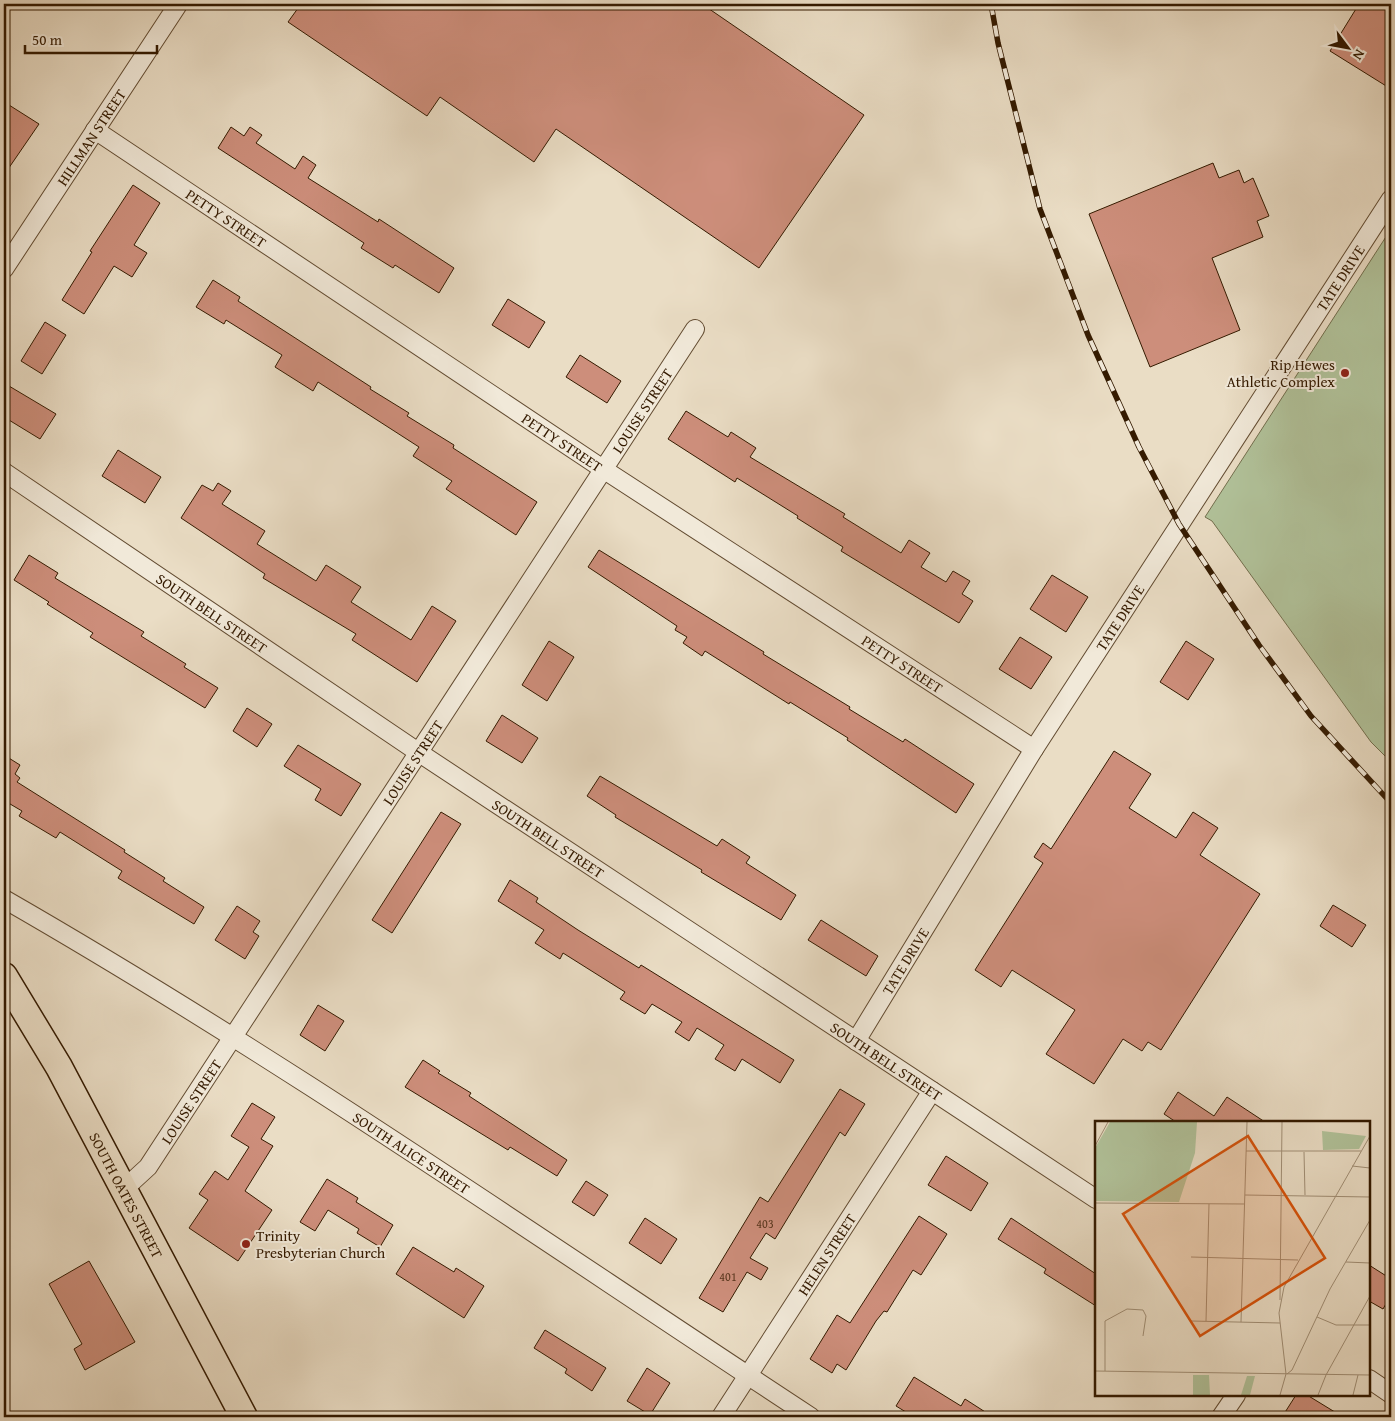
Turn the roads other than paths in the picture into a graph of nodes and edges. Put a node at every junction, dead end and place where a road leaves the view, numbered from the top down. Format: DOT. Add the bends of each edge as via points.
graph roads {
  1 [pos="176,6"];
  2 [pos="95,130"];
  3 [pos="1391,199"];
  4 [pos="4,268"];
  5 [pos="695,329"];
  6 [pos="603,469"];
  7 [pos="4,472"];
  8 [pos="1034,749"];
  9 [pos="418,752"];
  10 [pos="4,899"];
  11 [pos="4,976"];
  12 [pos="234,1037"];
  13 [pos="856,1041"];
  14 [pos="932,1091"];
  15 [pos="124,1189"];
  16 [pos="1095,1198"];
  17 [pos="746,1375"];
  18 [pos="1370,1380"];
  19 [pos="1391,1394"];
  20 [pos="1235,1396"];
  21 [pos="244,1417"];
  22 [pos="721,1417"];
  23 [pos="811,1417"];
  24 [pos="1221,1417"];
  1 -- 2 [label="street, HILLMAN STREET"];
  2 -- 4 [label="street, HILLMAN STREET"];
  2 -- 6 [label="street, PETTY STREET"];
  3 -- 8 [label="street, TATE DRIVE"];
  5 -- 6 [label="street, LOUISE STREET"];
  6 -- 8 [label="street, PETTY STREET"];
  6 -- 9 [label="street, LOUISE STREET"];
  7 -- 9 [label="street, SOUTH BELL STREET"];
  8 -- 13 [label="street, TATE DRIVE"];
  9 -- 12 [label="street, LOUISE STREET"];
  9 -- 13 [label="street, SOUTH BELL STREET"];
  10 -- 12 [label="street, SOUTH ALICE STREET"];
  11 -- 15 [label="main road, SOUTH OATES STREET" via="60,1066"];
  12 -- 15 [label="street, LOUISE STREET" via="148,1166"];
  12 -- 17 [label="street, SOUTH ALICE STREET"];
  13 -- 14 [label="street, SOUTH BELL STREET"];
  14 -- 16 [label="street, SOUTH BELL STREET"];
  14 -- 17 [label="street, HELEN STREET"];
  15 -- 21 [label="main road, SOUTH OATES STREET"];
  17 -- 22 [label="street, HELEN STREET"];
  17 -- 23 [label="street, SOUTH ALICE STREET"];
  18 -- 19 [label="street"];
  20 -- 24 [label="street"];
}
